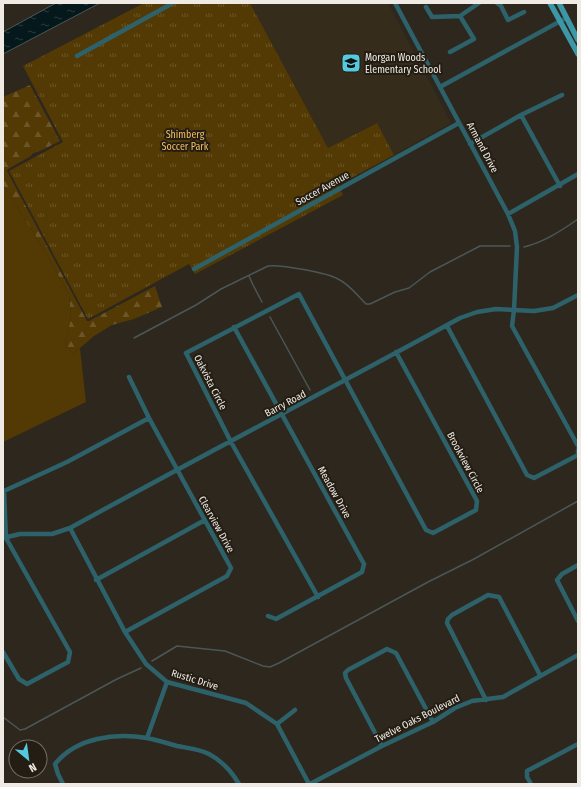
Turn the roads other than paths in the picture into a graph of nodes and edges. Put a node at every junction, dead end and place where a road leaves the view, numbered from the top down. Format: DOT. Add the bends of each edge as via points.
graph roads {
  1 [pos="173,3"];
  2 [pos="395,3"];
  3 [pos="479,3"];
  4 [pos="497,3"];
  5 [pos="550,3"];
  6 [pos="559,3"];
  7 [pos="426,7"];
  8 [pos="524,12"];
  9 [pos="460,16"];
  10 [pos="566,18"];
  11 [pos="560,22"];
  12 [pos="578,40"];
  13 [pos="450,52"];
  14 [pos="578,54"];
  15 [pos="77,56"];
  16 [pos="440,87"];
  17 [pos="562,95"];
  18 [pos="521,115"];
  19 [pos="459,123"];
  20 [pos="470,144"];
  21 [pos="578,174"];
  22 [pos="560,186"];
  23 [pos="508,214"];
  24 [pos="194,269"];
  25 [pos="578,295"];
  26 [pos="514,310"];
  27 [pos="447,326"];
  28 [pos="234,327"];
  29 [pos="396,352"];
  30 [pos="129,377"];
  31 [pos="345,381"];
  32 [pos="283,414"];
  33 [pos="149,418"];
  34 [pos="231,442"];
  35 [pos="578,446"];
  36 [pos="578,450"];
  37 [pos="177,468"];
  38 [pos="205,520"];
  39 [pos="70,528"];
  40 [pos="5,538"];
  41 [pos="578,565"];
  42 [pos="96,580"];
  43 [pos="318,597"];
  44 [pos="268,616"];
  45 [pos="578,621"];
  46 [pos="125,632"];
  47 [pos="3,652"];
  48 [pos="578,655"];
  49 [pos="540,675"];
  50 [pos="167,682"];
  51 [pos="486,700"];
  52 [pos="295,710"];
  53 [pos="433,722"];
  54 [pos="277,724"];
  55 [pos="148,738"];
  56 [pos="578,744"];
  57 [pos="382,746"];
  58 [pos="63,784"];
  59 [pos="239,784"];
  60 [pos="310,784"];
  61 [pos="531,784"];
  1 -- 15 [label="street"];
  2 -- 16 [label="street, Armand Drive"];
  3 -- 9 [label="street"];
  4 -- 8 [label="street" via="508,20"];
  5 -- 11 [label="main road"];
  6 -- 10 [label="main road"];
  7 -- 9 [label="street" via="432,17"];
  9 -- 13 [label="street" via="474,39"];
  10 -- 11 [label="street"];
  10 -- 12 [label="main road"];
  11 -- 14 [label="main road"];
  11 -- 16 [label="street"];
  16 -- 19 [label="street, Armand Drive"];
  17 -- 18 [label="street"];
  18 -- 20 [label="street"];
  18 -- 22 [label="street"];
  19 -- 20 [label="street, Armand Drive"];
  19 -- 24 [label="street, Soccer Avenue"];
  20 -- 23 [label="street, Armand Drive"];
  21 -- 22 [label="street"];
  22 -- 23 [label="street"];
  23 -- 26 [label="street, Armand Drive" via="515,231 517,247"];
  25 -- 26 [label="street, Barry Road" via="553,308 534,311"];
  26 -- 27 [label="street, Barry Road" via="477,312"];
  26 -- 35 [label="street, Armand Drive" via="512,326"];
  27 -- 29 [label="street, Barry Road"];
  27 -- 36 [label="street" via="526,475 534,478 578,455"];
  28 -- 31 [label="street, Oakvista Circle" via="299,294"];
  28 -- 32 [label="street, Meadow Drive"];
  28 -- 34 [label="street, Oakvista Circle" via="186,353"];
  29 -- 31 [label="street, Barry Road"];
  29 -- 31 [label="street, Brookview Circle" via="477,501 476,510 433,533 426,530"];
  30 -- 33 [label="street, Clearview Drive"];
  31 -- 32 [label="street, Barry Road"];
  32 -- 34 [label="street, Barry Road"];
  32 -- 43 [label="street, Meadow Drive" via="364,564 362,572"];
  33 -- 37 [label="street, Clearview Drive"];
  33 -- 40 [label="street" via="67,462 4,491"];
  34 -- 37 [label="street, Barry Road"];
  34 -- 43 [label="street, Oakvista Circle"];
  37 -- 38 [label="street, Clearview Drive"];
  37 -- 39 [label="street, Barry Road"];
  38 -- 42 [label="street"];
  38 -- 46 [label="street, Clearview Drive" via="231,568 227,576"];
  39 -- 40 [label="street, Barry Road" via="52,534 20,534"];
  39 -- 42 [label="street, Rustic Drive"];
  40 -- 47 [label="street" via="70,652 68,662 27,684 18,680"];
  41 -- 45 [label="street" via="557,580"];
  42 -- 46 [label="street, Rustic Drive"];
  43 -- 44 [label="street, Meadow Drive" via="276,619"];
  46 -- 50 [label="street, Rustic Drive" via="146,664"];
  48 -- 49 [label="street, Twelve Oaks Boulevard"];
  49 -- 51 [label="street, Twelve Oaks Boulevard" via="503,697"];
  49 -- 51 [label="street" via="500,597 488,595 452,614 447,623"];
  50 -- 54 [label="street, Rustic Drive" via="246,703"];
  50 -- 55 [label="street"];
  51 -- 53 [label="street, Twelve Oaks Boulevard" via="472,701 455,708"];
  52 -- 54 [label="street"];
  53 -- 57 [label="street, Twelve Oaks Boulevard"];
  53 -- 57 [label="street" via="396,654 386,649 345,673"];
  54 -- 60 [label="street, Rustic Drive"];
  55 -- 58 [label="street" via="113,735 92,740 62,755 55,764"];
  55 -- 59 [label="street" via="209,754 232,772"];
  56 -- 61 [label="street" via="528,771 527,777"];
  57 -- 60 [label="street, Twelve Oaks Boulevard"];
}
